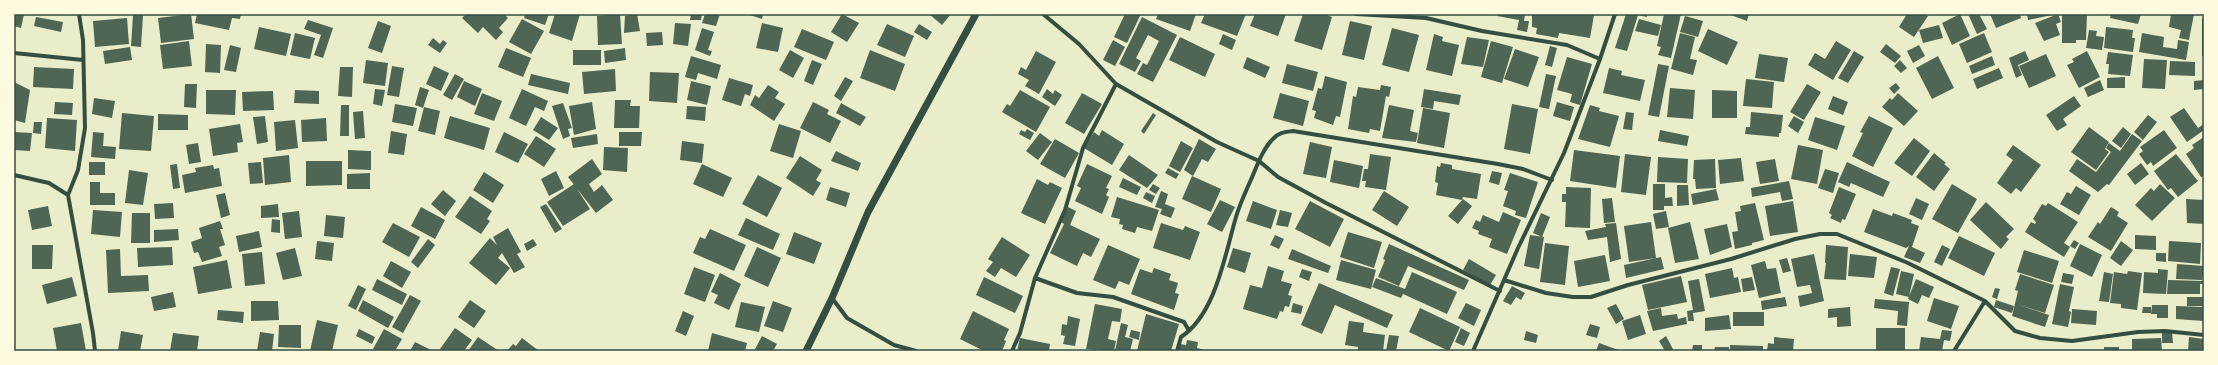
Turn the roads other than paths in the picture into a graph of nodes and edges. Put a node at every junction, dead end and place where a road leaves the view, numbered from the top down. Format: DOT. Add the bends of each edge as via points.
graph roads {
  1 [pos="79,14"];
  2 [pos="976,14"];
  3 [pos="1044,14"];
  4 [pos="1356,14"];
  5 [pos="1615,14"];
  6 [pos="14,53"];
  7 [pos="1600,59"];
  8 [pos="83,60"];
  9 [pos="1116,84"];
  10 [pos="1259,161"];
  11 [pos="14,175"];
  12 [pos="1552,180"];
  13 [pos="68,195"];
  14 [pos="1035,278"];
  15 [pos="1504,280"];
  16 [pos="1500,291"];
  17 [pos="832,298"];
  18 [pos="1985,300"];
  19 [pos="1189,331"];
  20 [pos="2204,335"];
  21 [pos="95,351"];
  22 [pos="806,351"];
  23 [pos="916,351"];
  24 [pos="1012,351"];
  25 [pos="1177,351"];
  26 [pos="1473,351"];
  27 [pos="1954,351"];
  1 -- 8 [label="street"];
  2 -- 17 [label="street" via="868,212"];
  3 -- 9 [label="street" via="1079,44"];
  4 -- 7 [label="street" via="1426,18 1482,31 1567,45"];
  5 -- 7 [label="street"];
  6 -- 8 [label="street"];
  7 -- 12 [label="street"];
  8 -- 13 [label="street" via="84,128 78,170"];
  9 -- 10 [label="street" via="1217,142"];
  9 -- 14 [label="street" via="1083,148 1065,210"];
  10 -- 12 [label="street" via="1274,137 1283,132 1293,131 1510,166"];
  10 -- 16 [label="street" via="1278,177 1326,203"];
  10 -- 19 [label="street" via="1237,215 1212,296"];
  11 -- 13 [label="street" via="49,183"];
  12 -- 15 [label="street"];
  13 -- 21 [label="street"];
  14 -- 19 [label="street" via="1077,293 1113,297 1184,322"];
  14 -- 24 [label="street" via="1020,333"];
  15 -- 16 [label="street"];
  15 -- 18 [label="street" via="1560,295 1591,297 1795,239 1820,234 1837,234 1908,263"];
  16 -- 26 [label="street"];
  17 -- 22 [label="street"];
  17 -- 23 [label="street" via="852,322 894,345"];
  18 -- 20 [label="street" via="2015,331 2056,341 2165,331"];
  18 -- 27 [label="street"];
  19 -- 25 [label="street" via="1181,337"];
}
